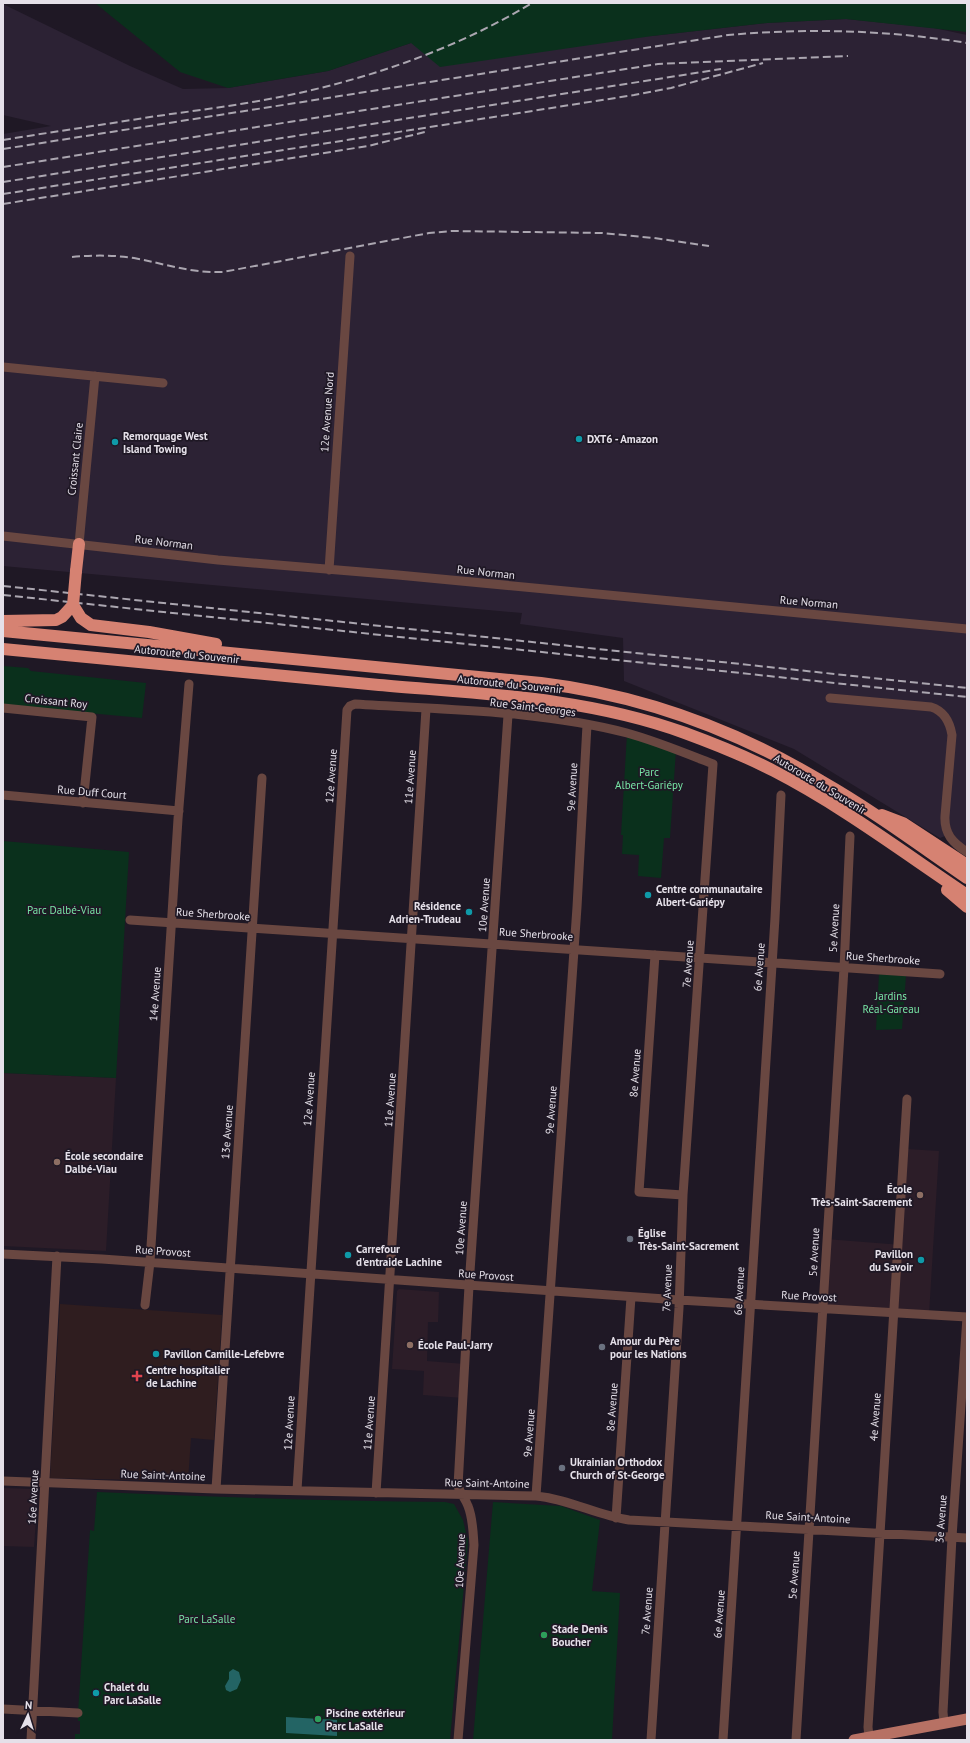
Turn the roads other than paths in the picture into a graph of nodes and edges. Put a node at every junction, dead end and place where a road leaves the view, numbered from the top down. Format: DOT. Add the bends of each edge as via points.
graph roads {
  1 [pos="350,256"];
  2 [pos="3,367"];
  3 [pos="95,376"];
  4 [pos="163,383"];
  5 [pos="3,536"];
  6 [pos="79,544"];
  7 [pos="329,570"];
  8 [pos="73,607"];
  9 [pos="3,621"];
  10 [pos="967,628"];
  11 [pos="3,631"];
  12 [pos="3,649"];
  13 [pos="302,660"];
  14 [pos="189,684"];
  15 [pos="830,698"];
  16 [pos="3,708"];
  17 [pos="426,709"];
  18 [pos="347,710"];
  19 [pos="508,715"];
  20 [pos="587,726"];
  21 [pos="713,764"];
  22 [pos="262,778"];
  23 [pos="781,795"];
  24 [pos="3,796"];
  25 [pos="83,803"];
  26 [pos="863,807"];
  27 [pos="179,811"];
  28 [pos="850,836"];
  29 [pos="893,846"];
  30 [pos="967,852"];
  31 [pos="967,865"];
  32 [pos="967,878"];
  33 [pos="967,895"];
  34 [pos="967,907"];
  35 [pos="130,920"];
  36 [pos="172,923"];
  37 [pos="252,928"];
  38 [pos="332,934"];
  39 [pos="412,939"];
  40 [pos="493,943"];
  41 [pos="573,949"];
  42 [pos="655,955"];
  43 [pos="700,958"];
  44 [pos="772,962"];
  45 [pos="844,968"];
  46 [pos="940,974"];
  47 [pos="907,1099"];
  48 [pos="683,1195"];
  49 [pos="3,1254"];
  50 [pos="57,1256"];
  51 [pos="150,1262"];
  52 [pos="230,1268"];
  53 [pos="310,1274"];
  54 [pos="390,1280"];
  55 [pos="470,1286"];
  56 [pos="551,1292"];
  57 [pos="631,1297"];
  58 [pos="679,1300"];
  59 [pos="751,1304"];
  60 [pos="145,1305"];
  61 [pos="823,1308"];
  62 [pos="895,1313"];
  63 [pos="967,1317"];
  64 [pos="3,1481"];
  65 [pos="46,1484"];
  66 [pos="216,1489"];
  67 [pos="297,1490"];
  68 [pos="376,1493"];
  69 [pos="461,1495"];
  70 [pos="536,1496"];
  71 [pos="616,1518"];
  72 [pos="664,1522"];
  73 [pos="736,1526"];
  74 [pos="809,1529"];
  75 [pos="879,1533"];
  76 [pos="952,1537"];
  77 [pos="967,1538"];
  78 [pos="3,1709"];
  79 [pos="33,1711"];
  80 [pos="78,1713"];
  81 [pos="967,1719"];
  82 [pos="944,1723"];
  83 [pos="869,1737"];
  84 [pos="31,1740"];
  85 [pos="458,1740"];
  86 [pos="651,1740"];
  87 [pos="723,1740"];
  88 [pos="796,1740"];
  89 [pos="854,1740"];
  1 -- 7 [label="street, 12e Avenue Nord"];
  2 -- 3 [label="street"];
  3 -- 4 [label="street"];
  3 -- 6 [label="street, Croissant Claire"];
  5 -- 6 [label="street, Rue Norman"];
  6 -- 7 [label="street, Rue Norman"];
  6 -- 8 [label="highway, bridge"];
  7 -- 10 [label="street, Rue Norman"];
  8 -- 9 [label="highway" via="56,620"];
  8 -- 13 [label="highway" via="84,621 96,626 149,632"];
  11 -- 13 [label="highway, Autoroute du Souvenir"];
  12 -- 29 [label="highway, Autoroute du Souvenir" via="526,697 600,709 667,727 751,760 820,796"];
  13 -- 26 [label="highway, Autoroute du Souvenir" via="549,684 630,700 679,715 750,744 802,770"];
  14 -- 27 [label="street, 14e Avenue"];
  15 -- 30 [label="street" via="931,707 943,715 950,725 952,735 946,828 954,842"];
  16 -- 25 [label="street, Croissant Roy" via="92,717"];
  17 -- 18 [label="street, Rue Saint-Georges" via="355,704"];
  17 -- 19 [label="street, Rue Saint-Georges"];
  17 -- 39 [label="street, 11e Avenue"];
  18 -- 38 [label="street, 12e Avenue"];
  19 -- 20 [label="street, Rue Saint-Georges"];
  19 -- 40 [label="street, 10e Avenue"];
  20 -- 21 [label="street, Rue Saint-Georges" via="628,734"];
  20 -- 41 [label="street, 9e Avenue"];
  21 -- 43 [label="street, 7e Avenue"];
  22 -- 37 [label="street, 13e Avenue"];
  23 -- 44 [label="street, 6e Avenue"];
  24 -- 25 [label="street, Rue Duff Court"];
  25 -- 27 [label="street, Rue Duff Court"];
  26 -- 31 [label="highway" via="904,823"];
  26 -- 32 [label="highway, Autoroute du Souvenir"];
  27 -- 36 [label="street, 14e Avenue"];
  28 -- 45 [label="street, 5e Avenue"];
  29 -- 33 [label="highway, Autoroute du Souvenir"];
  29 -- 34 [label="highway"];
  35 -- 36 [label="street, Rue Sherbrooke"];
  36 -- 37 [label="street, Rue Sherbrooke"];
  36 -- 51 [label="street, 14e Avenue"];
  37 -- 38 [label="street, Rue Sherbrooke"];
  37 -- 52 [label="street, 13e Avenue"];
  38 -- 39 [label="street, Rue Sherbrooke"];
  38 -- 53 [label="street, 12e Avenue"];
  39 -- 40 [label="street, Rue Sherbrooke"];
  39 -- 54 [label="street, 11e Avenue"];
  40 -- 41 [label="street, Rue Sherbrooke"];
  40 -- 55 [label="street, 10e Avenue"];
  41 -- 42 [label="street, Rue Sherbrooke"];
  41 -- 56 [label="street, 9e Avenue"];
  42 -- 43 [label="street, Rue Sherbrooke"];
  42 -- 48 [label="street, 8e Avenue" via="639,1192"];
  43 -- 44 [label="street, Rue Sherbrooke"];
  43 -- 48 [label="street, 7e Avenue"];
  44 -- 45 [label="street, Rue Sherbrooke"];
  44 -- 59 [label="street, 6e Avenue"];
  45 -- 46 [label="street, Rue Sherbrooke"];
  45 -- 61 [label="street, 5e Avenue"];
  47 -- 62 [label="street, 4e Avenue"];
  48 -- 58 [label="street, 7e Avenue"];
  49 -- 50 [label="street, Rue Provost"];
  50 -- 51 [label="street, Rue Provost"];
  50 -- 65 [label="street, 16e Avenue"];
  51 -- 52 [label="street, Rue Provost"];
  51 -- 60 [label="street, 14e Avenue"];
  52 -- 53 [label="street, Rue Provost"];
  52 -- 66 [label="street, 13e Avenue"];
  53 -- 54 [label="street, Rue Provost"];
  53 -- 67 [label="street, 12e Avenue"];
  54 -- 55 [label="street, Rue Provost"];
  54 -- 68 [label="street, 11e Avenue"];
  55 -- 56 [label="street, Rue Provost"];
  55 -- 69 [label="street, 10e Avenue" via="458,1486"];
  56 -- 57 [label="street, Rue Provost"];
  56 -- 70 [label="street, 9e Avenue"];
  57 -- 58 [label="street, Rue Provost"];
  57 -- 71 [label="street, 8e Avenue"];
  58 -- 59 [label="street, Rue Provost"];
  58 -- 72 [label="street, 7e Avenue"];
  59 -- 61 [label="street, Rue Provost"];
  59 -- 73 [label="street, 6e Avenue"];
  61 -- 62 [label="street, Rue Provost"];
  61 -- 74 [label="street, 5e Avenue"];
  62 -- 63 [label="street, Rue Provost"];
  62 -- 75 [label="street, 4e Avenue"];
  63 -- 76 [label="street, 3e Avenue"];
  64 -- 65 [label="street, Rue Saint-Antoine"];
  65 -- 66 [label="street, Rue Saint-Antoine"];
  65 -- 79 [label="street, 16e Avenue"];
  66 -- 67 [label="street, Rue Saint-Antoine"];
  67 -- 68 [label="street, Rue Saint-Antoine"];
  68 -- 69 [label="street, Rue Saint-Antoine"];
  69 -- 70 [label="street, Rue Saint-Antoine"];
  69 -- 85 [label="street, 10e Avenue" via="468,1505 472,1519 474,1545"];
  70 -- 71 [label="street, Rue Saint-Antoine" via="566,1501"];
  71 -- 72 [label="street, Rue Saint-Antoine"];
  72 -- 73 [label="street, Rue Saint-Antoine"];
  72 -- 86 [label="street, 7e Avenue"];
  73 -- 74 [label="street, Rue Saint-Antoine"];
  73 -- 87 [label="street, 6e Avenue"];
  74 -- 75 [label="street, Rue Saint-Antoine"];
  74 -- 88 [label="street, 5e Avenue"];
  75 -- 76 [label="street, Rue Saint-Antoine"];
  75 -- 83 [label="street, 4e Avenue"];
  76 -- 77 [label="street, Rue Saint-Antoine"];
  76 -- 82 [label="street, 3e Avenue"];
  78 -- 79 [label="street"];
  79 -- 80 [label="street"];
  79 -- 84 [label="street, 16e Avenue"];
  81 -- 82 [label="main road"];
  82 -- 83 [label="main road"];
  83 -- 89 [label="main road"];
}
